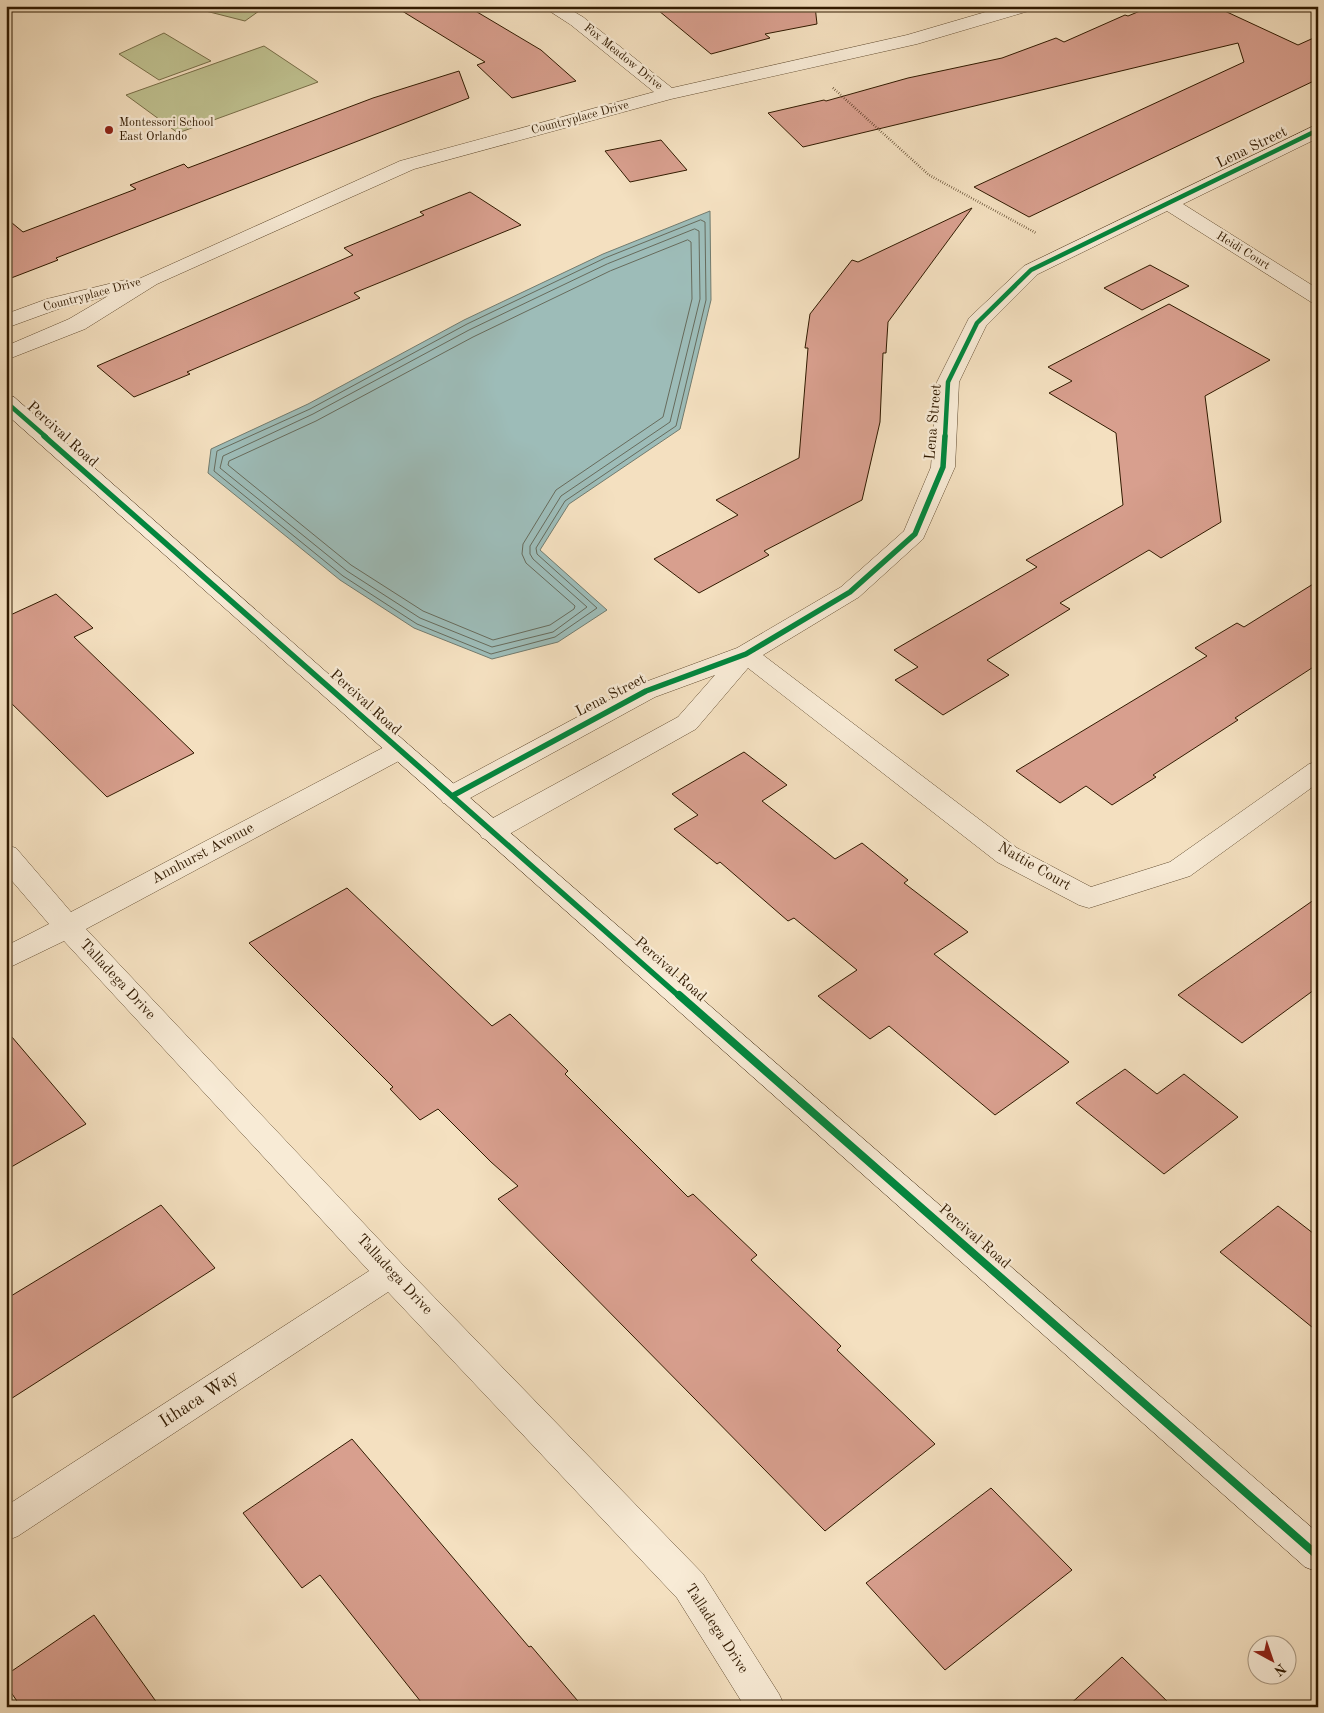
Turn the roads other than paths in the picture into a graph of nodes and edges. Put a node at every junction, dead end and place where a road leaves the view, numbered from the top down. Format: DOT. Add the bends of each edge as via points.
graph roads {
  1 [pos="551,6"];
  2 [pos="1026,6"];
  3 [pos="668,94"];
  4 [pos="1318,130"];
  5 [pos="1168,203"];
  6 [pos="150,280"];
  7 [pos="1318,298"];
  8 [pos="6,322"];
  9 [pos="6,354"];
  10 [pos="6,402"];
  11 [pos="746,654"];
  12 [pos="399,750"];
  13 [pos="1318,770"];
  14 [pos="452,796"];
  15 [pos="492,831"];
  16 [pos="6,855"];
  17 [pos="67,926"];
  18 [pos="6,959"];
  19 [pos="391,1273"];
  20 [pos="6,1524"];
  21 [pos="1318,1556"];
  22 [pos="766,1707"];
  1 -- 3 [label="street, Fox Meadow Drive" via="576,21"];
  2 -- 3 [label="street, Countryplace Drive" via="911,40"];
  3 -- 6 [label="street, Countryplace Drive" via="407,165"];
  4 -- 5 [label="street, Lena Street"];
  5 -- 7 [label="street, Heidi Court"];
  5 -- 11 [label="street, Lena Street" via="1031,270 977,323 948,382 943,467 915,534 850,592"];
  6 -- 8 [label="street, Countryplace Drive" via="54,303"];
  6 -- 9 [label="street, Countryplace Drive" via="77,324"];
  10 -- 12 [label="street, Percival Road"];
  11 -- 13 [label="street, Nattie Court" via="1007,854 1089,898 1180,869"];
  11 -- 14 [label="street, Lena Street" via="646,691"];
  11 -- 15 [label="street, Lena Street" via="687,723"];
  12 -- 14 [label="street, Percival Road"];
  12 -- 17 [label="street, Annhurst Avenue"];
  14 -- 15 [label="street, Percival Road"];
  15 -- 21 [label="street, Percival Road"];
  16 -- 17 [label="street, Talladega Drive"];
  17 -- 18 [label="street, Annhurst Avenue"];
  17 -- 19 [label="street, Talladega Drive"];
  19 -- 20 [label="street, Ithaca Way"];
  19 -- 22 [label="street, Talladega Drive" via="690,1586"];
}
